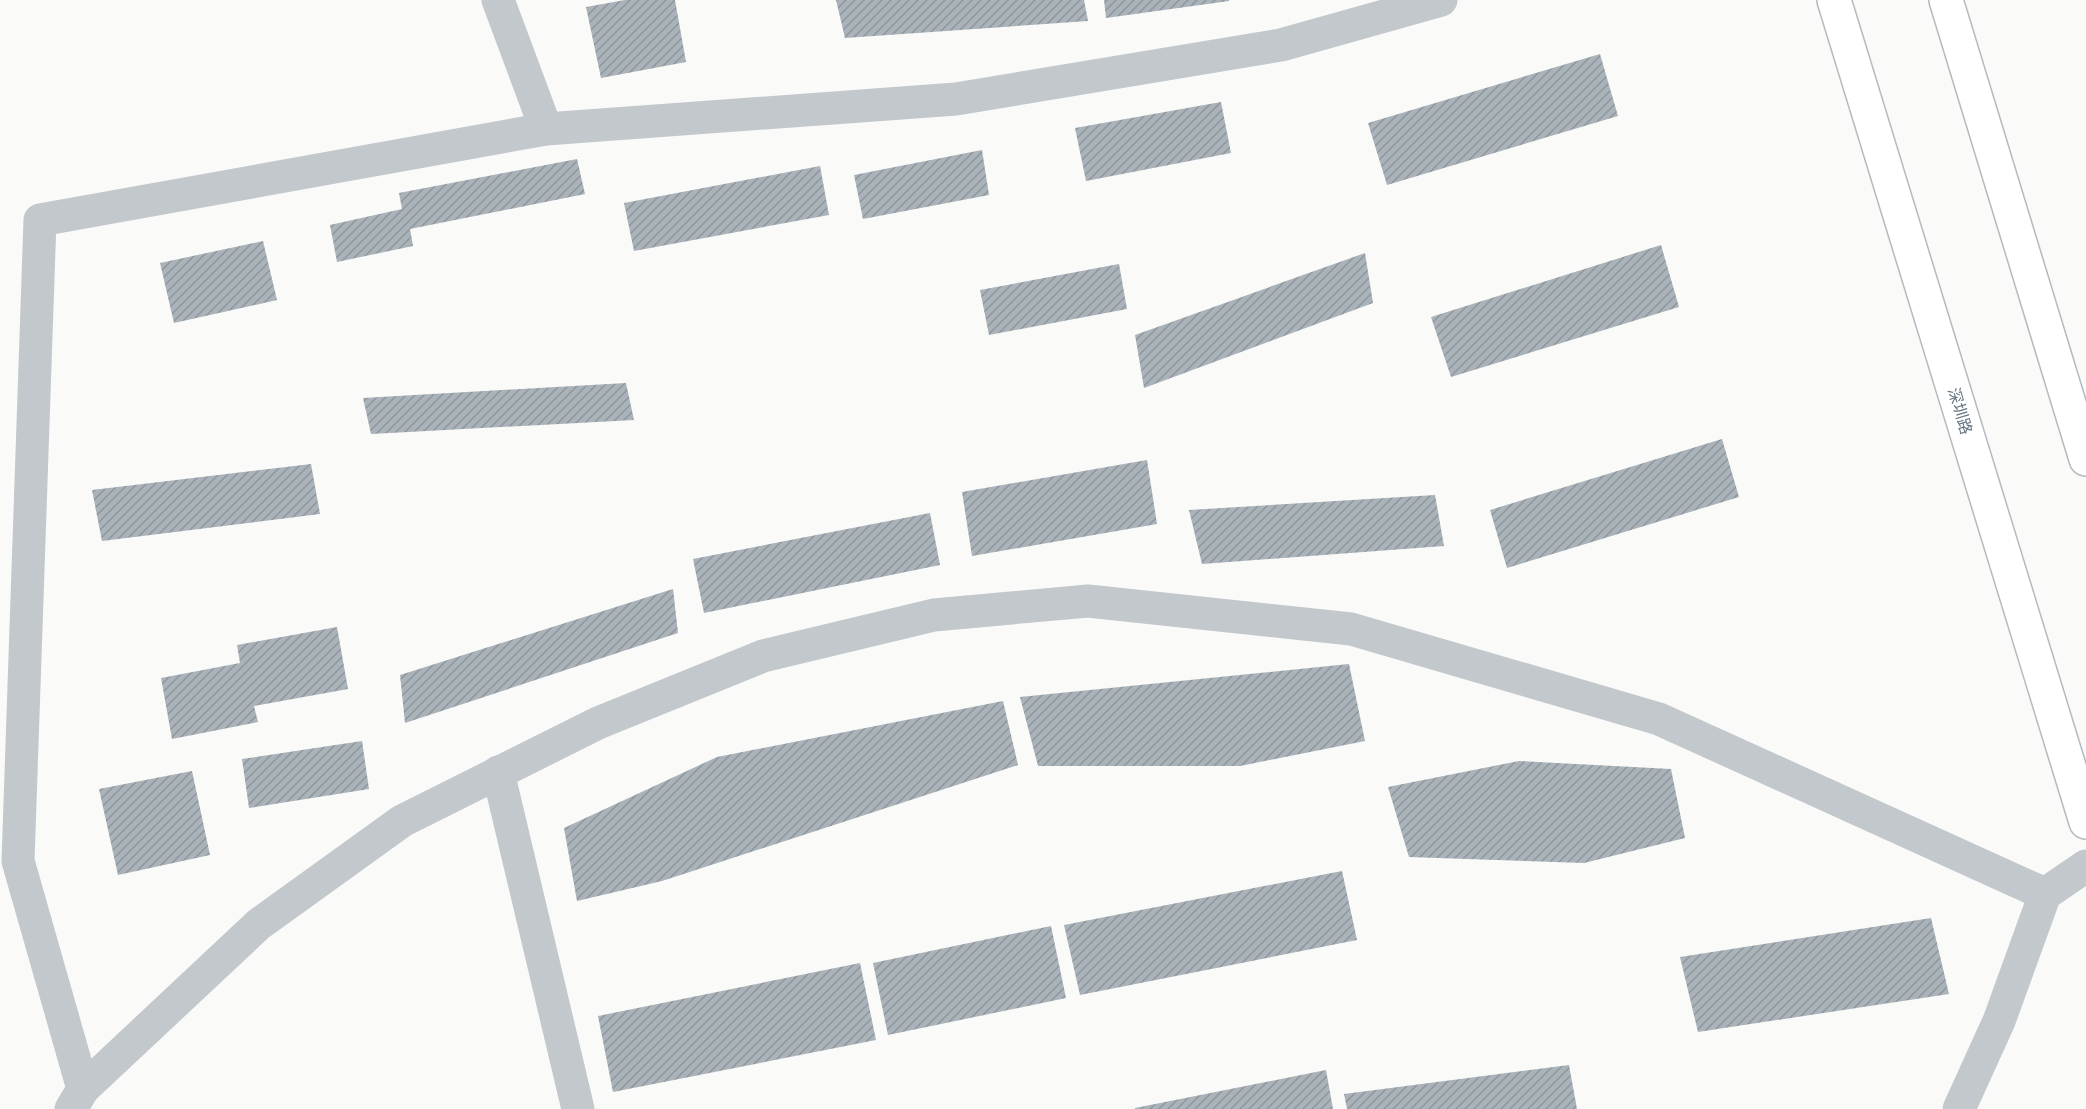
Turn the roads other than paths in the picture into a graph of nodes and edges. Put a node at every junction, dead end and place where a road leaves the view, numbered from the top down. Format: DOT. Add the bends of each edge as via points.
graph roads {
  1 [pos="498,0"];
  2 [pos="1441,0"];
  3 [pos="1834,0"];
  4 [pos="1946,0"];
  5 [pos="546,129"];
  6 [pos="2086,459"];
  7 [pos="498,772"];
  8 [pos="2086,822"];
  9 [pos="2086,866"];
  10 [pos="2045,894"];
  11 [pos="77,1099"];
  12 [pos="578,1109"];
  13 [pos="1959,1109"];
  1 -- 5 [label="street"];
  2 -- 5 [label="street" via="1281,45 956,99"];
  3 -- 8 [label="main road, 深圳路"];
  4 -- 6 [label="main road"];
  5 -- 11 [label="street" via="40,220 18,861"];
  7 -- 10 [label="street" via="598,723 763,656 934,615 1088,601 1351,629 1659,719"];
  7 -- 11 [label="street" via="402,821 259,924"];
  7 -- 12 [label="street"];
  9 -- 10 [label="street"];
  10 -- 13 [label="street" via="1999,1021"];
}
